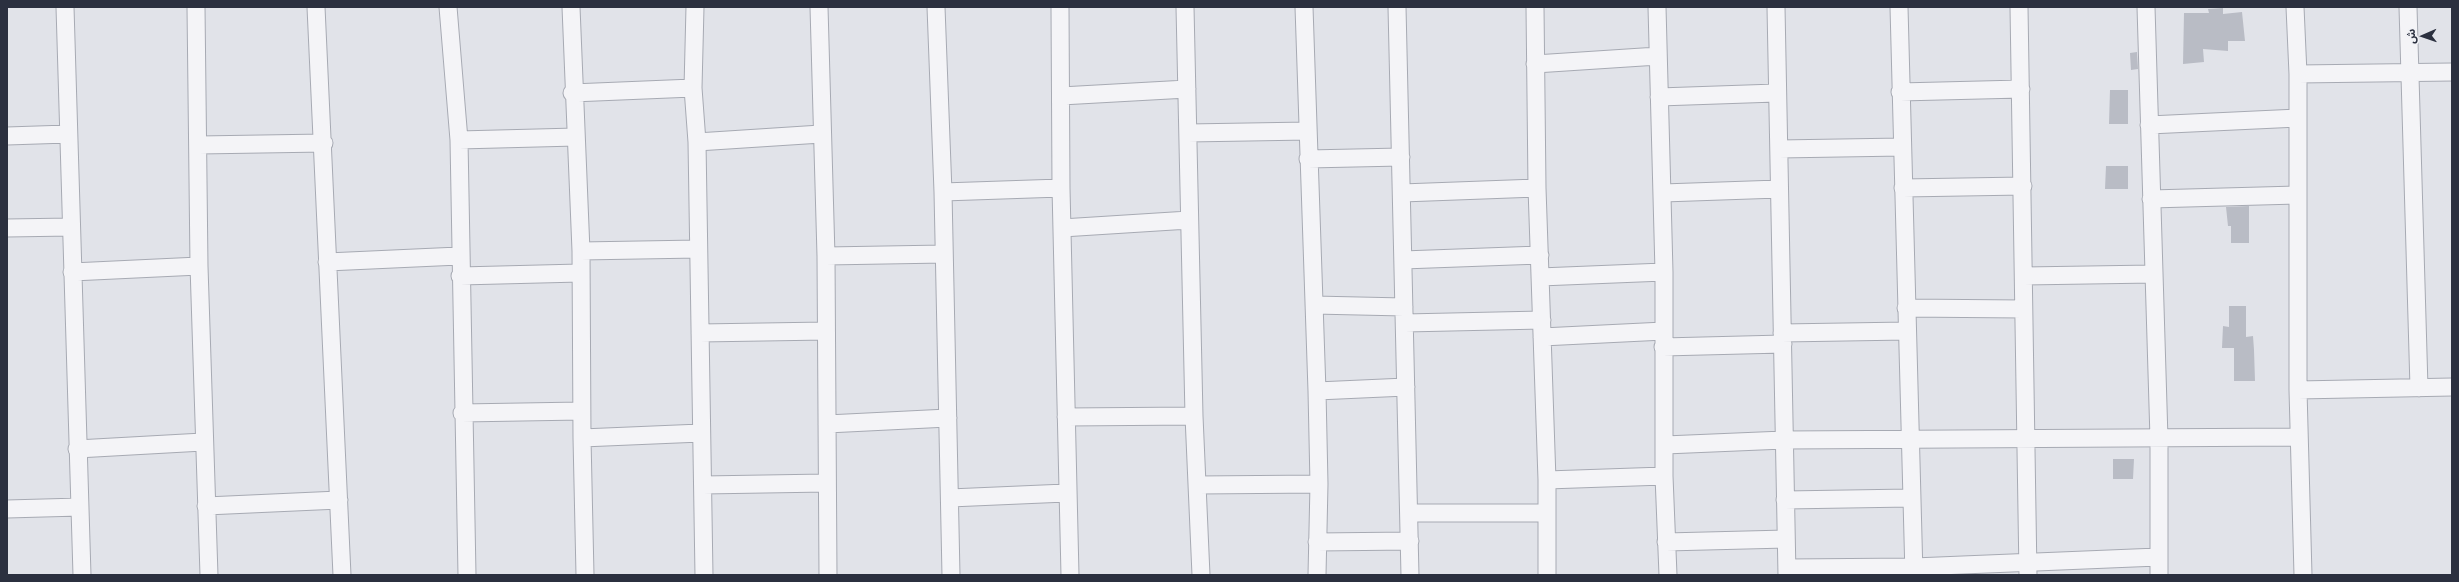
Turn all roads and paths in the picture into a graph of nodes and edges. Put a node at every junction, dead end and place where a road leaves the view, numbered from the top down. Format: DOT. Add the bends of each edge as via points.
graph roads {
  1 [pos="65,7"];
  2 [pos="196,7"];
  3 [pos="316,7"];
  4 [pos="448,7"];
  5 [pos="570,7"];
  6 [pos="695,7"];
  7 [pos="819,7"];
  8 [pos="936,7"];
  9 [pos="1060,7"];
  10 [pos="1185,7"];
  11 [pos="1304,7"];
  12 [pos="1397,7"];
  13 [pos="1534,7"];
  14 [pos="1657,7"];
  15 [pos="1776,7"];
  16 [pos="1898,7"];
  17 [pos="2019,7"];
  18 [pos="2146,7"];
  19 [pos="2295,7"];
  20 [pos="2408,7"];
  21 [pos="1658,56"];
  22 [pos="1536,64"];
  23 [pos="2410,72"];
  24 [pos="2452,72"];
  25 [pos="2298,74"];
  26 [pos="693,88"];
  27 [pos="1187,89"];
  28 [pos="2021,90"];
  29 [pos="1900,92"];
  30 [pos="572,93"];
  31 [pos="1776,93"];
  32 [pos="1061,96"];
  33 [pos="1659,97"];
  34 [pos="2298,118"];
  35 [pos="2149,125"];
  36 [pos="1308,131"];
  37 [pos="1188,133"];
  38 [pos="68,134"];
  39 [pos="821,134"];
  40 [pos="7,136"];
  41 [pos="576,137"];
  42 [pos="459,140"];
  43 [pos="697,142"];
  44 [pos="324,143"];
  45 [pos="199,145"];
  46 [pos="1902,147"];
  47 [pos="1779,149"];
  48 [pos="1401,157"];
  49 [pos="1308,159"];
  50 [pos="2023,186"];
  51 [pos="1061,188"];
  52 [pos="1537,188"];
  53 [pos="1903,188"];
  54 [pos="1779,189"];
  55 [pos="944,192"];
  56 [pos="1402,193"];
  57 [pos="1662,193"];
  58 [pos="2297,195"];
  59 [pos="2151,199"];
  60 [pos="1189,220"];
  61 [pos="70,227"];
  62 [pos="7,228"];
  63 [pos="1062,228"];
  64 [pos="698,249"];
  65 [pos="581,251"];
  66 [pos="944,254"];
  67 [pos="459,256"];
  68 [pos="826,256"];
  69 [pos="1540,256"];
  70 [pos="1403,260"];
  71 [pos="327,262"];
  72 [pos="199,266"];
  73 [pos="72,272"];
  74 [pos="1664,272"];
  75 [pos="580,273"];
  76 [pos="2153,274"];
  77 [pos="460,276"];
  78 [pos="2024,276"];
  79 [pos="1540,277"];
  80 [pos="1314,306"];
  81 [pos="1906,308"];
  82 [pos="2023,309"];
  83 [pos="1405,315"];
  84 [pos="1542,328"];
  85 [pos="826,331"];
  86 [pos="1906,332"];
  87 [pos="700,334"];
  88 [pos="1663,339"];
  89 [pos="1783,339"];
  90 [pos="1406,387"];
  91 [pos="2452,387"];
  92 [pos="2419,388"];
  93 [pos="1317,390"];
  94 [pos="2298,390"];
  95 [pos="582,411"];
  96 [pos="462,413"];
  97 [pos="1194,416"];
  98 [pos="1066,417"];
  99 [pos="948,418"];
  100 [pos="827,424"];
  101 [pos="701,432"];
  102 [pos="2298,437"];
  103 [pos="582,438"];
  104 [pos="2028,439"];
  105 [pos="2159,439"];
  106 [pos="1784,440"];
  107 [pos="1910,440"];
  108 [pos="203,442"];
  109 [pos="1665,445"];
  110 [pos="77,449"];
  111 [pos="1664,476"];
  112 [pos="1547,480"];
  113 [pos="826,483"];
  114 [pos="1319,484"];
  115 [pos="703,485"];
  116 [pos="1198,486"];
  117 [pos="1066,493"];
  118 [pos="950,498"];
  119 [pos="1910,498"];
  120 [pos="339,500"];
  121 [pos="1785,500"];
  122 [pos="206,506"];
  123 [pos="80,507"];
  124 [pos="7,509"];
  125 [pos="1410,513"];
  126 [pos="1546,513"];
  127 [pos="1786,539"];
  128 [pos="1410,541"];
  129 [pos="1317,542"];
  130 [pos="1666,542"];
  131 [pos="2158,557"];
  132 [pos="2028,568"];
  133 [pos="1914,571"];
  134 [pos="1787,572"];
  135 [pos="82,575"];
  136 [pos="209,575"];
  137 [pos="342,575"];
  138 [pos="467,575"];
  139 [pos="585,575"];
  140 [pos="704,575"];
  141 [pos="828,575"];
  142 [pos="951,575"];
  143 [pos="1070,575"];
  144 [pos="1201,575"];
  145 [pos="1317,575"];
  146 [pos="1410,575"];
  147 [pos="1548,575"];
  148 [pos="1668,575"];
  149 [pos="2159,575"];
  150 [pos="2303,575"];
  1 -- 38 [label="street"];
  2 -- 45 [label="street"];
  3 -- 44 [label="street"];
  4 -- 42 [label="street"];
  5 -- 30 [label="street"];
  6 -- 26 [label="street"];
  7 -- 39 [label="street"];
  8 -- 55 [label="street"];
  9 -- 32 [label="street"];
  10 -- 27 [label="street"];
  11 -- 36 [label="street"];
  12 -- 48 [label="street"];
  13 -- 22 [label="street"];
  14 -- 21 [label="street"];
  15 -- 31 [label="street"];
  16 -- 29 [label="street"];
  17 -- 28 [label="street"];
  18 -- 35 [label="street"];
  19 -- 25 [label="street"];
  20 -- 23 [label="street"];
  21 -- 22 [label="street"];
  21 -- 33 [label="street"];
  22 -- 52 [label="street"];
  23 -- 24 [label="street"];
  23 -- 25 [label="street"];
  23 -- 92 [label="street"];
  25 -- 34 [label="street"];
  26 -- 30 [label="street"];
  26 -- 43 [label="street"];
  27 -- 32 [label="street"];
  27 -- 37 [label="street"];
  28 -- 29 [label="street"];
  28 -- 50 [label="street"];
  29 -- 46 [label="street"];
  30 -- 41 [label="street"];
  31 -- 33 [label="street"];
  31 -- 47 [label="street"];
  32 -- 51 [label="street"];
  33 -- 57 [label="street"];
  34 -- 35 [label="street"];
  34 -- 58 [label="street"];
  35 -- 59 [label="street"];
  36 -- 37 [label="street"];
  36 -- 49 [label="street"];
  37 -- 60 [label="street"];
  38 -- 40 [label="street"];
  38 -- 61 [label="street"];
  39 -- 43 [label="street"];
  39 -- 68 [label="street"];
  41 -- 42 [label="street"];
  41 -- 65 [label="street"];
  42 -- 67 [label="street"];
  43 -- 64 [label="street"];
  44 -- 45 [label="street"];
  44 -- 71 [label="street"];
  45 -- 72 [label="street"];
  46 -- 47 [label="street"];
  46 -- 53 [label="street"];
  47 -- 54 [label="street"];
  48 -- 49 [label="street"];
  48 -- 56 [label="street"];
  49 -- 80 [label="street"];
  50 -- 53 [label="street"];
  50 -- 78 [label="street"];
  51 -- 55 [label="street"];
  51 -- 63 [label="street"];
  52 -- 56 [label="street"];
  52 -- 69 [label="street"];
  53 -- 81 [label="street"];
  54 -- 57 [label="street"];
  54 -- 89 [label="street"];
  55 -- 66 [label="street"];
  56 -- 70 [label="street"];
  57 -- 74 [label="street"];
  58 -- 59 [label="street"];
  58 -- 94 [label="street"];
  59 -- 76 [label="street"];
  60 -- 63 [label="street"];
  60 -- 97 [label="street"];
  61 -- 62 [label="street"];
  61 -- 73 [label="street"];
  63 -- 98 [label="street"];
  64 -- 65 [label="street"];
  64 -- 87 [label="street"];
  65 -- 75 [label="street"];
  66 -- 68 [label="street"];
  66 -- 99 [label="street"];
  67 -- 71 [label="street"];
  67 -- 77 [label="street"];
  68 -- 85 [label="street"];
  69 -- 70 [label="street"];
  69 -- 79 [label="street"];
  70 -- 83 [label="street"];
  71 -- 120 [label="street"];
  72 -- 73 [label="street"];
  72 -- 108 [label="street"];
  73 -- 110 [label="street"];
  74 -- 79 [label="street"];
  74 -- 88 [label="street"];
  75 -- 77 [label="street"];
  75 -- 95 [label="street"];
  76 -- 78 [label="street"];
  76 -- 105 [label="street"];
  77 -- 96 [label="street"];
  78 -- 82 [label="street"];
  79 -- 84 [label="street"];
  80 -- 83 [label="street"];
  80 -- 93 [label="street"];
  81 -- 82 [label="street"];
  81 -- 86 [label="street"];
  82 -- 104 [label="street"];
  83 -- 84 [label="street"];
  83 -- 90 [label="street"];
  84 -- 88 [label="street"];
  84 -- 112 [label="street"];
  85 -- 87 [label="street"];
  85 -- 100 [label="street"];
  86 -- 89 [label="street"];
  86 -- 107 [label="street"];
  87 -- 101 [label="street"];
  88 -- 89 [label="street"];
  88 -- 109 [label="street"];
  89 -- 106 [label="street"];
  90 -- 93 [label="street"];
  90 -- 125 [label="street"];
  91 -- 92 [label="street"];
  92 -- 94 [label="street"];
  93 -- 114 [label="street"];
  94 -- 102 [label="street"];
  95 -- 96 [label="street"];
  95 -- 103 [label="street"];
  96 -- 138 [label="street"];
  97 -- 98 [label="street"];
  97 -- 116 [label="street"];
  98 -- 117 [label="street"];
  99 -- 100 [label="street"];
  99 -- 118 [label="street"];
  100 -- 113 [label="street"];
  101 -- 103 [label="street"];
  101 -- 115 [label="street"];
  102 -- 105 [label="street"];
  102 -- 150 [label="street"];
  103 -- 139 [label="street"];
  104 -- 105 [label="street"];
  104 -- 107 [label="street"];
  104 -- 132 [label="street"];
  105 -- 131 [label="street"];
  106 -- 107 [label="street"];
  106 -- 109 [label="street"];
  106 -- 121 [label="street"];
  107 -- 119 [label="street"];
  108 -- 110 [label="street"];
  108 -- 122 [label="street"];
  109 -- 111 [label="street"];
  110 -- 123 [label="street"];
  111 -- 112 [label="street"];
  111 -- 130 [label="street"];
  112 -- 126 [label="street"];
  113 -- 115 [label="street"];
  113 -- 141 [label="street"];
  114 -- 116 [label="street"];
  114 -- 129 [label="street"];
  115 -- 140 [label="street"];
  116 -- 144 [label="street"];
  117 -- 118 [label="street"];
  117 -- 143 [label="street"];
  118 -- 142 [label="street"];
  119 -- 121 [label="street"];
  119 -- 133 [label="street"];
  120 -- 122 [label="street"];
  120 -- 137 [label="street"];
  121 -- 127 [label="street"];
  122 -- 136 [label="street"];
  123 -- 124 [label="street"];
  123 -- 135 [label="street"];
  125 -- 126 [label="street"];
  125 -- 128 [label="street"];
  126 -- 147 [label="street"];
  127 -- 130 [label="street"];
  127 -- 134 [label="street"];
  128 -- 129 [label="street"];
  128 -- 146 [label="street"];
  129 -- 145 [label="street"];
  130 -- 148 [label="street"];
  131 -- 132 [label="street"];
  131 -- 149 [label="street"];
  132 -- 133 [label="street"];
  133 -- 134 [label="street"];
}
